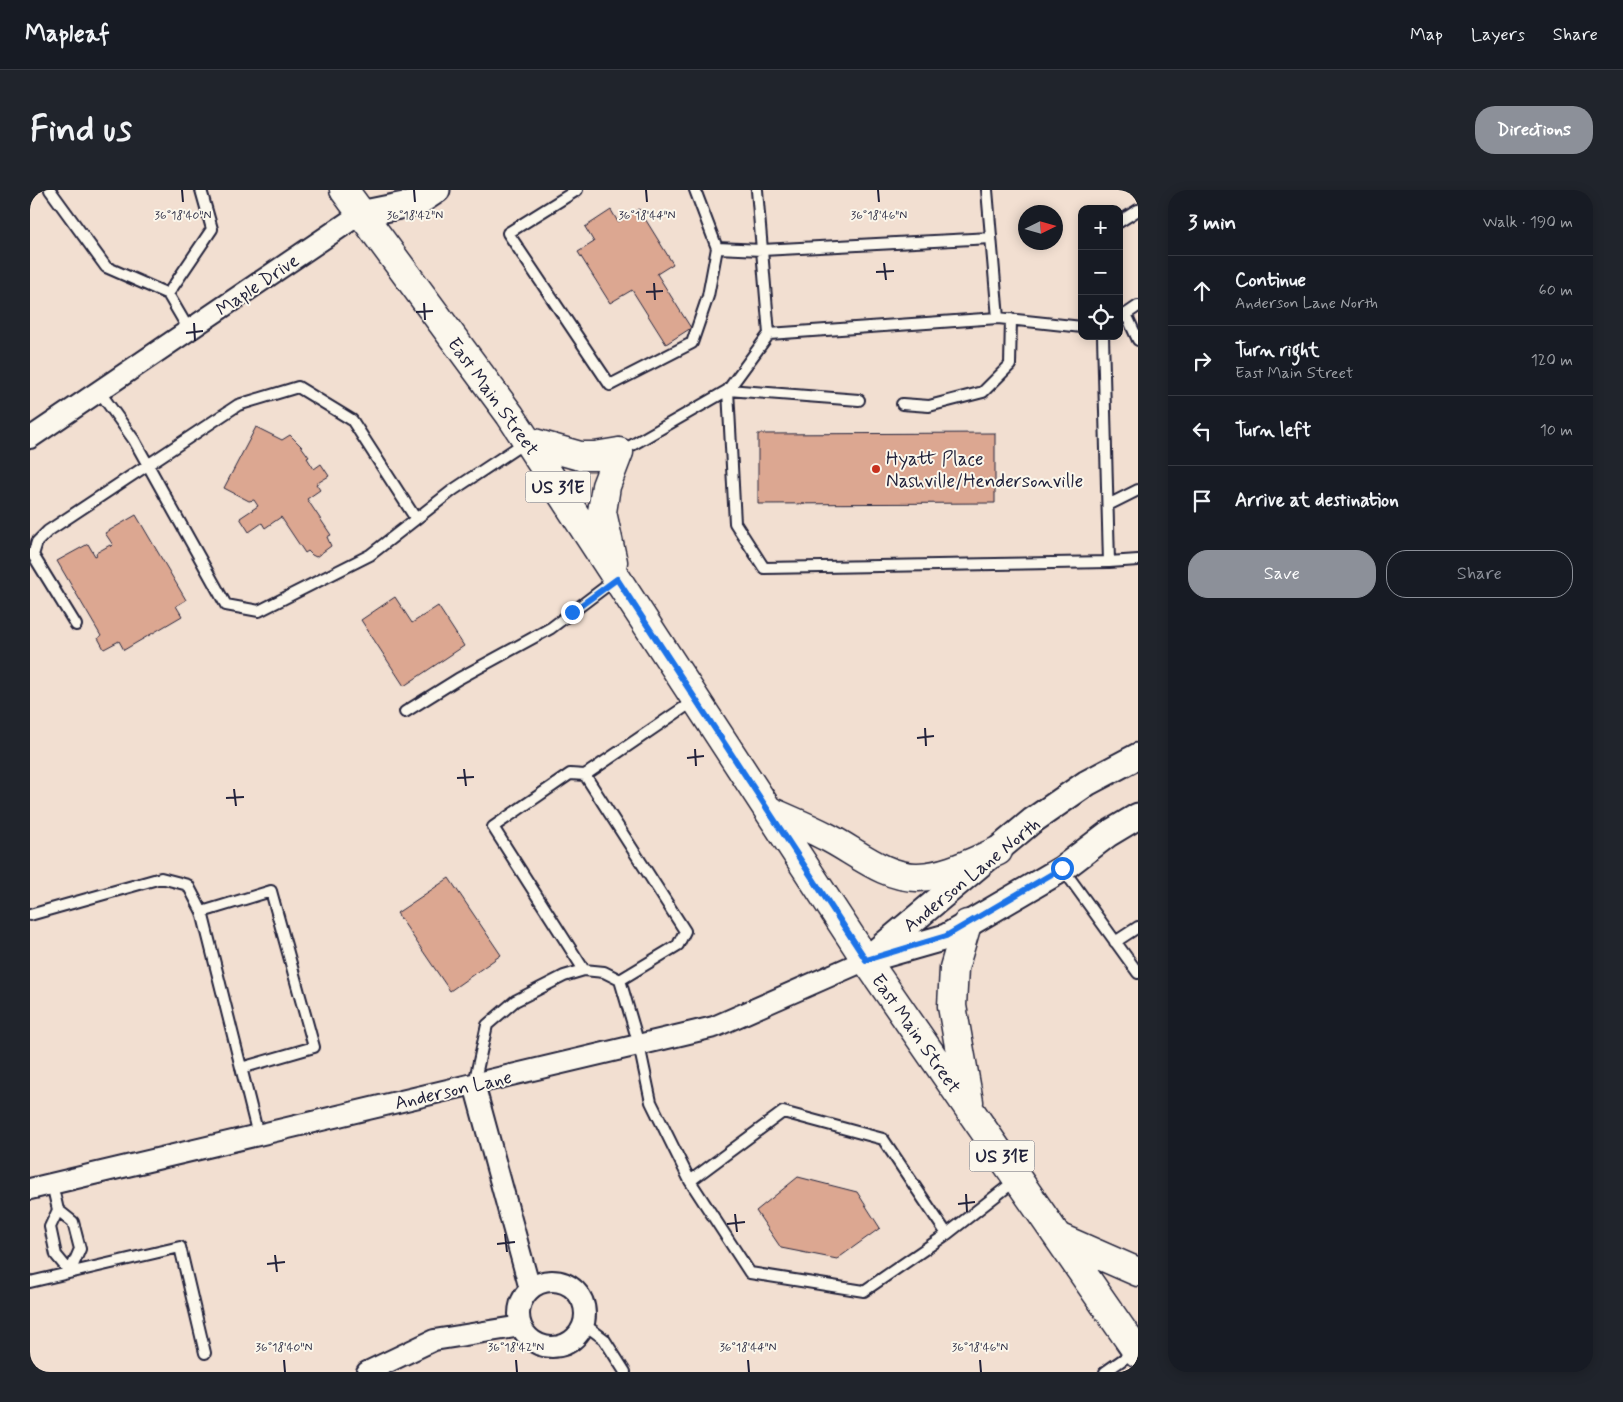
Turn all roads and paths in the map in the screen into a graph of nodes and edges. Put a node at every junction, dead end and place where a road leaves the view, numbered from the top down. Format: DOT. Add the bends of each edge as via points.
graph roads {
  1 [pos="50,190"];
  2 [pos="201,190"];
  3 [pos="344,190"];
  4 [pos="374,190"];
  5 [pos="437,190"];
  6 [pos="577,190"];
  7 [pos="695,190"];
  8 [pos="757,190"];
  9 [pos="987,190"];
  10 [pos="1138,210"];
  11 [pos="360,214"];
  12 [pos="1123,219"];
  13 [pos="991,238"];
  14 [pos="717,248"];
  15 [pos="762,250"];
  16 [pos="168,294"];
  17 [pos="1138,306"];
  18 [pos="1123,315"];
  19 [pos="998,318"];
  20 [pos="1123,318"];
  21 [pos="1011,319"];
  22 [pos="1078,327"];
  23 [pos="189,330"];
  24 [pos="769,334"];
  25 [pos="1104,340"];
  26 [pos="1138,340"];
  27 [pos="728,390"];
  28 [pos="99,391"];
  29 [pos="859,400"];
  30 [pos="902,404"];
  31 [pos="30,438"];
  32 [pos="527,441"];
  33 [pos="619,452"];
  34 [pos="148,466"];
  35 [pos="1138,490"];
  36 [pos="1108,505"];
  37 [pos="416,519"];
  38 [pos="1138,560"];
  39 [pos="1109,562"];
  40 [pos="617,579"];
  41 [pos="76,625"];
  42 [pos="696,699"];
  43 [pos="404,712"];
  44 [pos="1138,756"];
  45 [pos="585,775"];
  46 [pos="768,810"];
  47 [pos="1138,816"];
  48 [pos="998,850"];
  49 [pos="1062,868"];
  50 [pos="202,912"];
  51 [pos="30,914"];
  52 [pos="967,924"];
  53 [pos="1138,927"];
  54 [pos="1115,942"];
  55 [pos="866,960"];
  56 [pos="584,970"];
  57 [pos="1138,973"];
  58 [pos="620,980"];
  59 [pos="639,1045"];
  60 [pos="241,1068"];
  61 [pos="474,1084"];
  62 [pos="970,1111"];
  63 [pos="258,1135"];
  64 [pos="1018,1179"];
  65 [pos="690,1180"];
  66 [pos="52,1184"];
  67 [pos="30,1189"];
  68 [pos="58,1210"];
  69 [pos="946,1234"];
  70 [pos="1058,1237"];
  71 [pos="70,1272"];
  72 [pos="1138,1272"];
  73 [pos="30,1282"];
  74 [pos="530,1290"];
  75 [pos="584,1324"];
  76 [pos="521,1326"];
  77 [pos="1137,1352"];
  78 [pos="205,1353"];
  79 [pos="367,1372"];
  80 [pos="625,1372"];
  81 [pos="1105,1372"];
  1 -- 16 [label="lane" via="106,267"];
  2 -- 16 [label="lane" via="212,229"];
  3 -- 11 [label="main road, East Main Street / US 31E"];
  4 -- 11 [label="street"];
  5 -- 11 [label="street" via="419,202"];
  6 -- 14 [label="lane" via="508,234 610,385 692,343 708,296"];
  7 -- 14 [label="lane"];
  8 -- 15 [label="lane"];
  9 -- 13 [label="lane"];
  10 -- 12 [label="lane"];
  11 -- 23 [label="street, Maple Drive"];
  11 -- 32 [label="main road, East Main Street / US 31E"];
  13 -- 15 [label="lane"];
  13 -- 19 [label="lane"];
  14 -- 15 [label="lane"];
  15 -- 24 [label="lane"];
  16 -- 23 [label="lane"];
  17 -- 18 [label="lane"];
  19 -- 21 [label="lane"];
  19 -- 24 [label="lane"];
  20 -- 26 [label="lane"];
  21 -- 22 [label="lane"];
  21 -- 30 [label="lane" via="1010,365 983,392 929,406"];
  23 -- 28 [label="street, Maple Drive"];
  24 -- 27 [label="lane"];
  25 -- 36 [label="lane"];
  27 -- 29 [label="lane"];
  27 -- 33 [label="lane"];
  27 -- 39 [label="lane" via="735,523 764,568"];
  28 -- 31 [label="street, Maple Drive"];
  28 -- 34 [label="lane" via="134,440"];
  32 -- 33 [label="main road" via="580,456"];
  32 -- 37 [label="lane"];
  32 -- 40 [label="main road, East Main Street / US 31E"];
  33 -- 40 [label="main road" via="606,486 602,512"];
  34 -- 37 [label="lane" via="238,405 298,387 352,420"];
  34 -- 37 [label="lane" via="226,606 259,611 370,555"];
  34 -- 41 [label="lane" via="48,531 37,542 34,556"];
  35 -- 36 [label="lane"];
  36 -- 39 [label="lane"];
  38 -- 39 [label="lane"];
  40 -- 42 [label="main road, East Main Street / US 31E"];
  40 -- 43 [label="lane" via="551,628"];
  42 -- 45 [label="lane"];
  42 -- 46 [label="main road, East Main Street / US 31E"];
  44 -- 48 [label="street, Anderson Lane North" via="1088,783"];
  45 -- 56 [label="lane" via="570,774 493,827"];
  45 -- 58 [label="lane" via="685,931 678,945"];
  46 -- 48 [label="main road" via="826,836 893,873 917,877 946,873"];
  46 -- 55 [label="main road, East Main Street / US 31E"];
  47 -- 49 [label="street, Anderson Lane North"];
  48 -- 55 [label="street, Anderson Lane North"];
  49 -- 52 [label="street, Anderson Lane North"];
  49 -- 54 [label="lane"];
  50 -- 51 [label="lane" via="188,885 161,878"];
  50 -- 60 [label="lane"];
  50 -- 60 [label="lane" via="271,891 314,1047"];
  52 -- 55 [label="street, Anderson Lane North" via="946,936"];
  52 -- 62 [label="main road" via="954,968 952,1006"];
  53 -- 54 [label="lane"];
  54 -- 57 [label="lane"];
  55 -- 59 [label="street, Anderson Lane" via="714,1027"];
  55 -- 62 [label="main road, East Main Street / US 31E"];
  56 -- 58 [label="lane" via="604,972"];
  56 -- 61 [label="lane" via="564,976 515,1001 487,1025"];
  58 -- 59 [label="lane"];
  59 -- 61 [label="street, Anderson Lane"];
  59 -- 65 [label="lane" via="651,1102"];
  60 -- 63 [label="lane"];
  61 -- 63 [label="street, Anderson Lane"];
  61 -- 74 [label="street"];
  62 -- 64 [label="main road, East Main Street / US 31E"];
  63 -- 66 [label="street, Anderson Lane"];
  64 -- 69 [label="lane"];
  64 -- 70 [label="main road, East Main Street / US 31E"];
  65 -- 69 [label="lane" via="750,1273 864,1291"];
  65 -- 69 [label="lane" via="783,1112 883,1139"];
  66 -- 67 [label="street, Anderson Lane"];
  66 -- 68 [label="lane"];
  68 -- 71 [label="lane" via="50,1227 56,1255"];
  68 -- 71 [label="lane" via="73,1222 80,1249"];
  70 -- 72 [label="main road"];
  70 -- 77 [label="main road, East Main Street / US 31E"];
  71 -- 73 [label="lane"];
  71 -- 78 [label="lane" via="180,1247"];
  74 -- 75 [label="street" via="542,1282 570,1285 582,1299"];
  74 -- 76 [label="street" via="521,1304"];
  75 -- 76 [label="street" via="578,1335 563,1346 552,1347 540,1345 527,1336"];
  75 -- 80 [label="lane" via="604,1339"];
  76 -- 79 [label="street" via="434,1340"];
  77 -- 81 [label="lane"];
}
